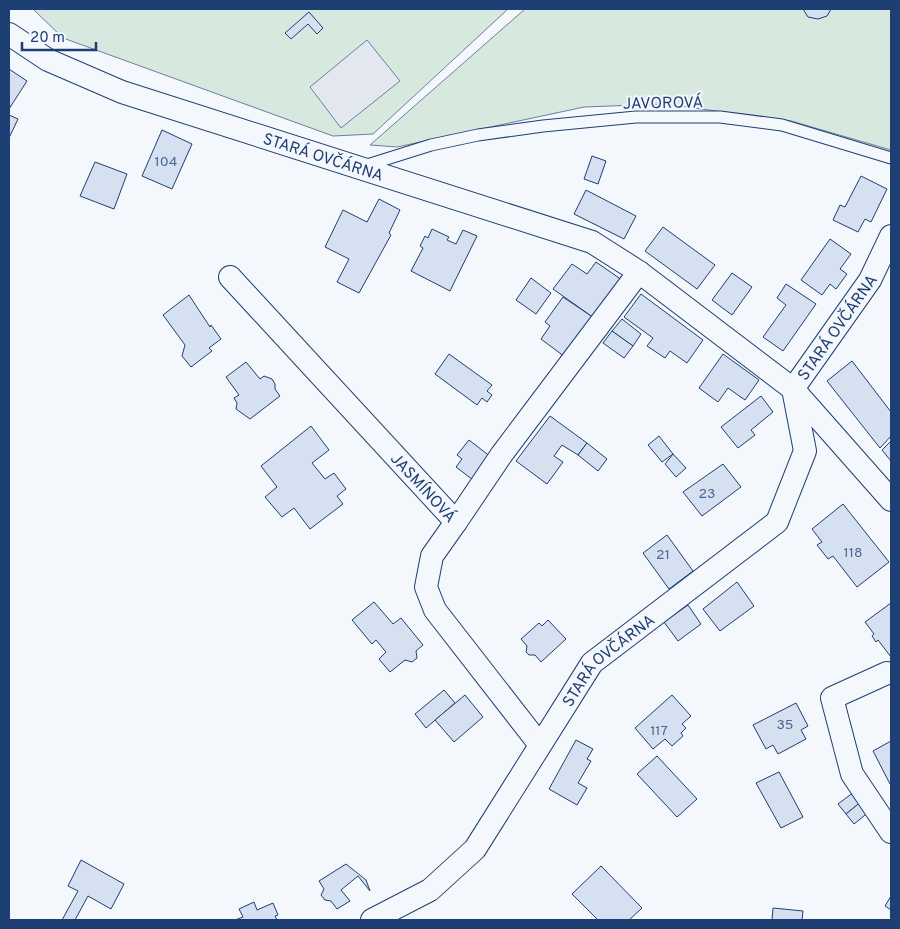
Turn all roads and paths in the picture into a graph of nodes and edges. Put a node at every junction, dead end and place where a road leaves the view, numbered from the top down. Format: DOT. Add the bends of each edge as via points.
graph roads {
  1 [pos="9,34"];
  2 [pos="891,158"];
  3 [pos="359,168"];
  4 [pos="891,236"];
  5 [pos="639,272"];
  6 [pos="230,277"];
  7 [pos="793,389"];
  8 [pos="891,500"];
  9 [pos="456,522"];
  10 [pos="890,675"];
  11 [pos="540,745"];
  12 [pos="891,832"];
  13 [pos="372,920"];
  1 -- 3 [label="street, STARÁ OVČÁRNA" via="48,60 122,92"];
  2 -- 3 [label="lane, JAVOROVÁ" via="782,125 720,117 636,117 478,135 431,145"];
  3 -- 5 [label="street, STARÁ OVČÁRNA" via="592,242"];
  4 -- 7 [label="street, STARÁ OVČÁRNA" via="870,280"];
  5 -- 7 [label="street, STARÁ OVČÁRNA"];
  5 -- 9 [label="street" via="502,454"];
  6 -- 9 [label="street, JASMÍNOVÁ"];
  7 -- 8 [label="street, STARÁ OVČÁRNA"];
  7 -- 11 [label="street, STARÁ OVČÁRNA" via="804,451 777,522 592,663"];
  9 -- 11 [label="street, JASMÍNOVÁ" via="432,556 426,587 435,610"];
  10 -- 12 [label="street" via="832,698 852,774"];
  11 -- 13 [label="street, STARÁ OVČÁRNA" via="474,849 430,890"];
}
